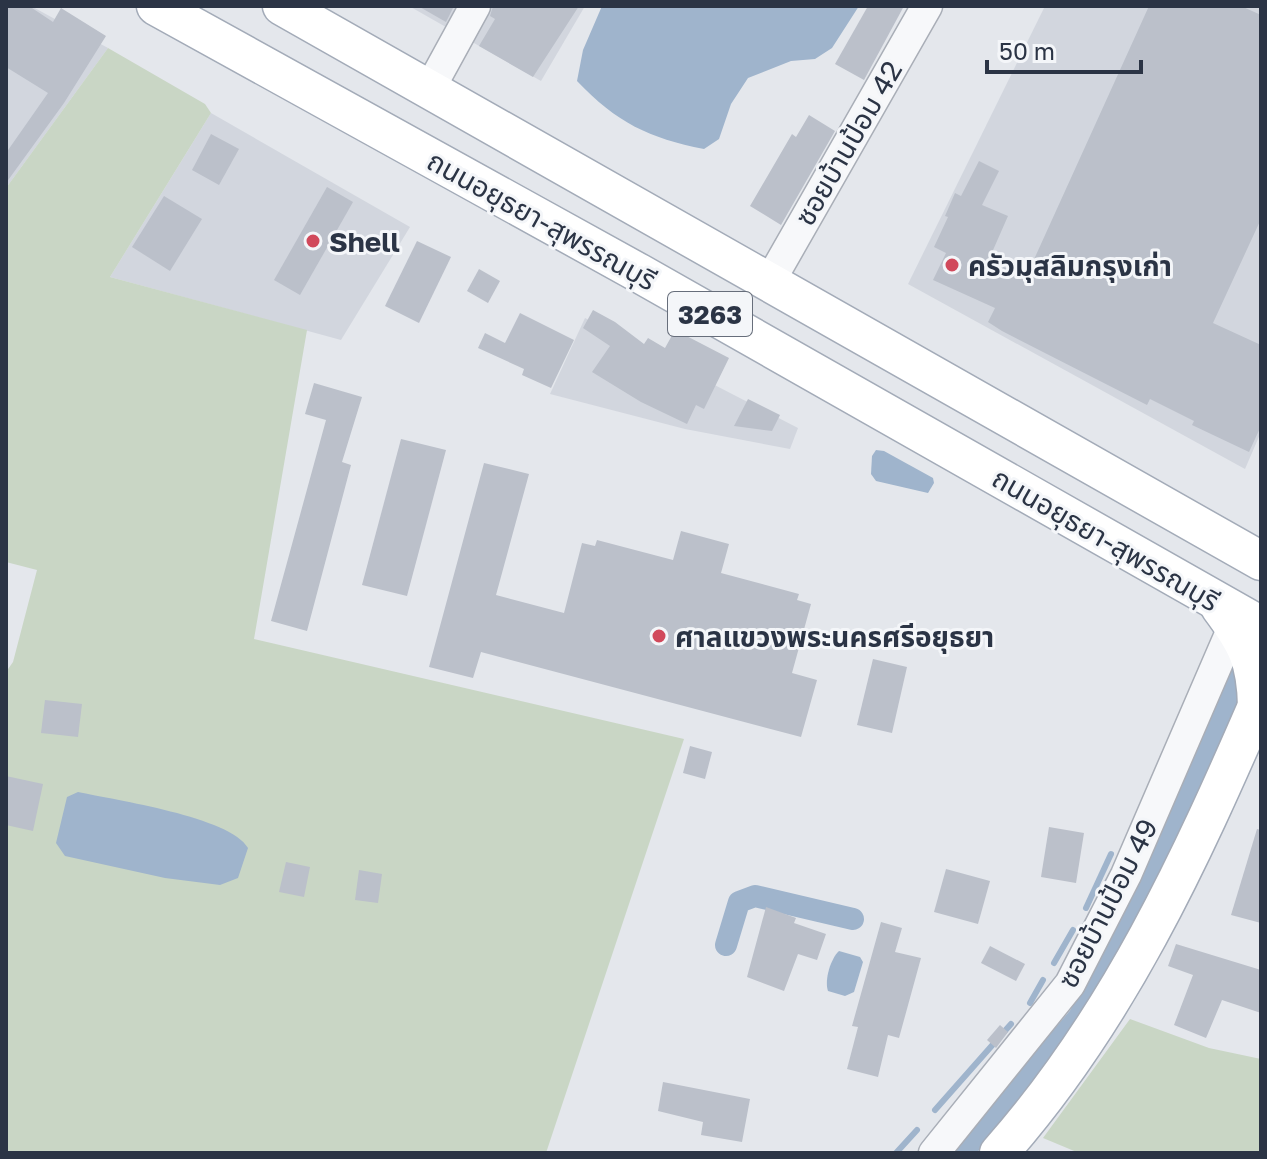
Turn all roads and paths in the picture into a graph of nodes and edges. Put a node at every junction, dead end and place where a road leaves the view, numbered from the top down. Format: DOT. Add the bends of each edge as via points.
graph roads {
  1 [pos="156,6"];
  2 [pos="282,6"];
  3 [pos="475,6"];
  4 [pos="927,6"];
  5 [pos="429,90"];
  6 [pos="770,281"];
  7 [pos="1259,555"];
  8 [pos="1237,618"];
  9 [pos="1260,703"];
  10 [pos="1088,997"];
  11 [pos="1050,1045"];
  12 [pos="934,1153"];
  13 [pos="999,1153"];
  1 -- 8 [label="main road, ถนนอยุธยา-สุพรรณบุรี / 3263" via="639,273"];
  2 -- 5 [label="main road, ถนนอยุธยา-สุพรรณบุรี / 3263"];
  3 -- 5 [label="street"];
  4 -- 6 [label="street, ซอยบ้านป้อม 42"];
  5 -- 6 [label="main road, ถนนอยุธยา-สุพรรณบุรี / 3263"];
  6 -- 7 [label="main road, ถนนอยุธยา-สุพรรณบุรี / 3263"];
  8 -- 9 [label="main road" via="1256,671"];
  8 -- 10 [label="street, ซอยบ้านป้อม 49" via="1126,875"];
  9 -- 10 [label="main road" via="1165,908"];
  10 -- 11 [label="main road"];
  11 -- 12 [label="street"];
  11 -- 13 [label="main road"];
}
